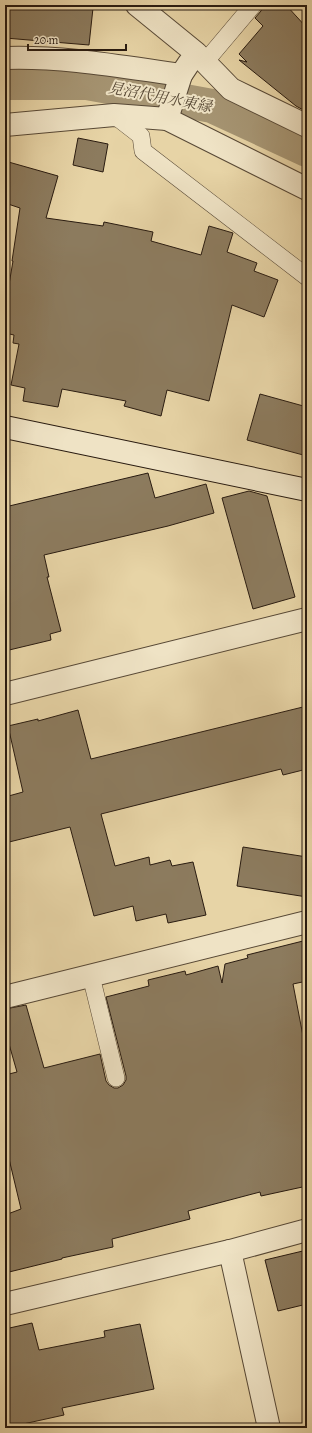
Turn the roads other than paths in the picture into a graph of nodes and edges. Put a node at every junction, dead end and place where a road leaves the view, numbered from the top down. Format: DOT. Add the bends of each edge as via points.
graph roads {
  1 [pos="137,5"];
  2 [pos="253,5"];
  3 [pos="5,58"];
  4 [pos="200,58"];
  5 [pos="181,75"];
  6 [pos="114,115"];
  7 [pos="167,119"];
  8 [pos="5,125"];
  9 [pos="307,126"];
  10 [pos="307,189"];
  11 [pos="307,277"];
  12 [pos="5,427"];
  13 [pos="307,490"];
  14 [pos="307,619"];
  15 [pos="5,694"];
  16 [pos="307,922"];
  17 [pos="91,976"];
  18 [pos="5,997"];
  19 [pos="116,1078"];
  20 [pos="307,1230"];
  21 [pos="230,1251"];
  22 [pos="5,1304"];
  23 [pos="269,1428"];
  1 -- 4 [label="street"];
  2 -- 4 [label="lane"];
  3 -- 5 [label="street" via="72,61"];
  4 -- 5 [label="street"];
  4 -- 9 [label="street" via="231,89"];
  5 -- 7 [label="street"];
  6 -- 7 [label="street"];
  6 -- 8 [label="street"];
  6 -- 11 [label="lane" via="141,136 143,151"];
  7 -- 10 [label="street"];
  12 -- 13 [label="street"];
  14 -- 15 [label="street"];
  16 -- 17 [label="street"];
  17 -- 18 [label="street"];
  17 -- 19 [label="lane"];
  20 -- 21 [label="street"];
  21 -- 22 [label="street"];
  21 -- 23 [label="street"];
}
